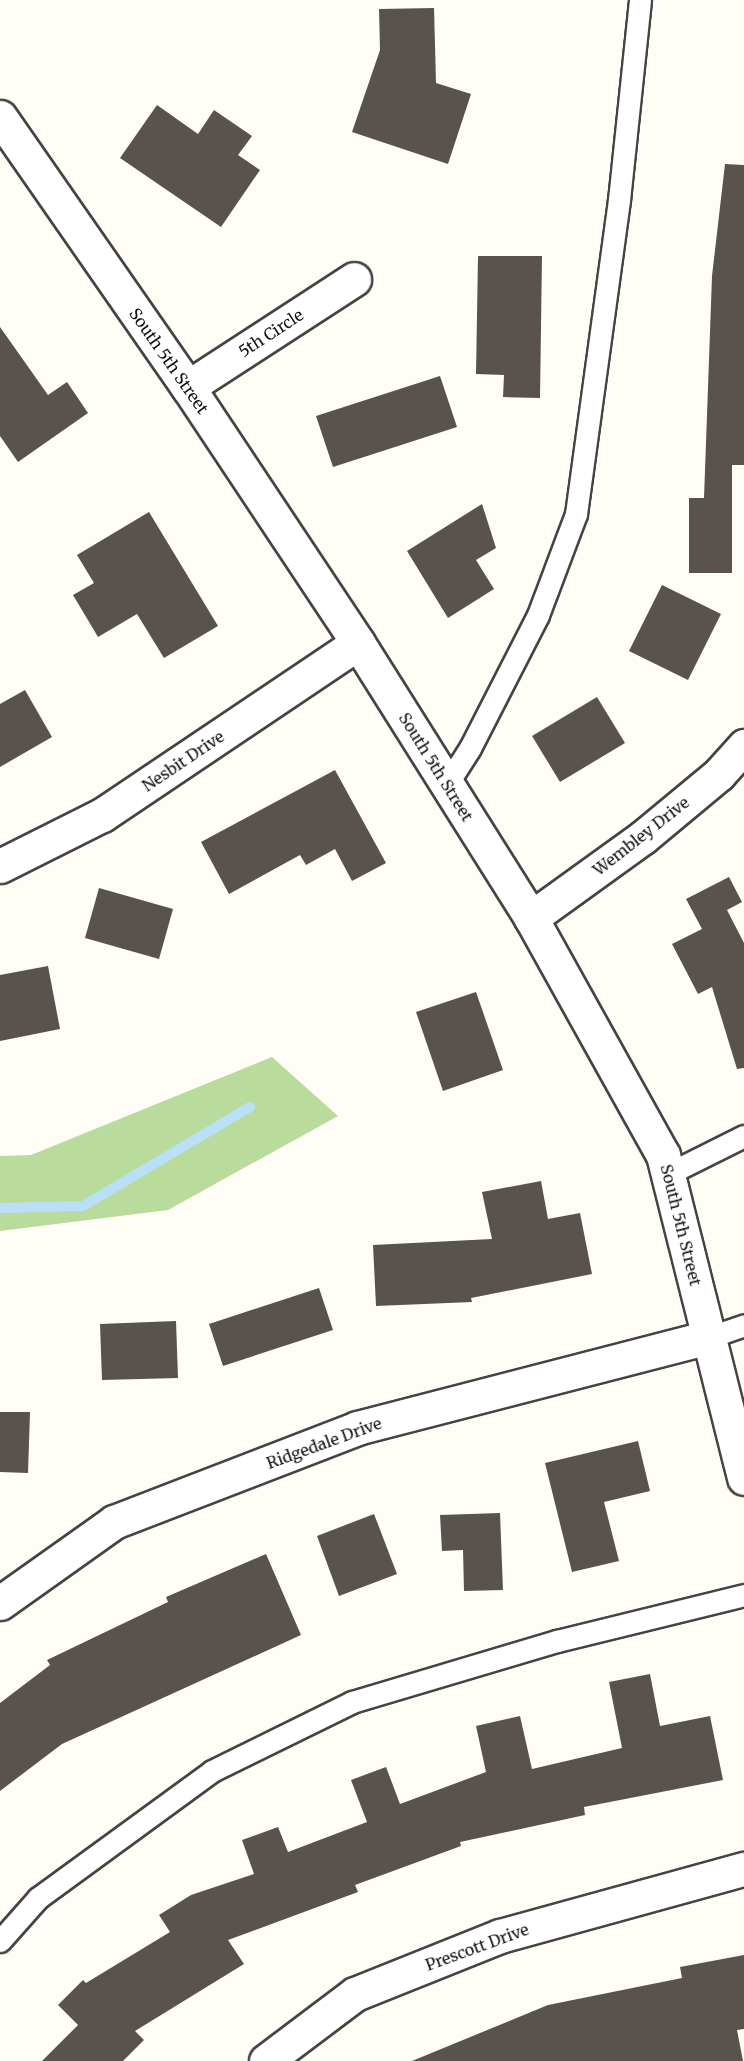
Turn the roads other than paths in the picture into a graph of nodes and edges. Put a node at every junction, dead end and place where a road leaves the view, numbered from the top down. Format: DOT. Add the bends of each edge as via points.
graph roads {
  1 [pos="640,0"];
  2 [pos="0,117"];
  3 [pos="354,279"];
  4 [pos="188,387"];
  5 [pos="358,643"];
  6 [pos="744,746"];
  7 [pos="447,784"];
  8 [pos="0,866"];
  9 [pos="531,918"];
  10 [pos="744,1136"];
  11 [pos="668,1174"];
  12 [pos="744,1324"];
  13 [pos="710,1337"];
  14 [pos="744,1478"];
  15 [pos="744,1595"];
  16 [pos="0,1603"];
  17 [pos="744,1869"];
  18 [pos="0,1941"];
  19 [pos="266,2061"];
  1 -- 7 [label="lane" via="619,200 576,514 538,615 470,748"];
  2 -- 4 [label="street, South 5th Street"];
  3 -- 4 [label="street, 5th Circle"];
  4 -- 5 [label="street, South 5th Street"];
  5 -- 7 [label="street, South 5th Street"];
  5 -- 8 [label="street, Nesbit Drive" via="102,815"];
  6 -- 9 [label="street, Wembley Drive" via="719,774 642,838"];
  7 -- 9 [label="street, South 5th Street"];
  9 -- 11 [label="street, South 5th Street" via="663,1155"];
  10 -- 11 [label="lane"];
  11 -- 13 [label="street, South 5th Street"];
  12 -- 13 [label="lane"];
  13 -- 14 [label="street, South 5th Street"];
  13 -- 16 [label="street, Ridgedale Drive" via="357,1428 114,1522"];
  15 -- 18 [label="lane" via="557,1641 352,1702 212,1771 38,1898"];
  17 -- 19 [label="street, Prescott Drive" via="500,1936 355,1994"];
}
